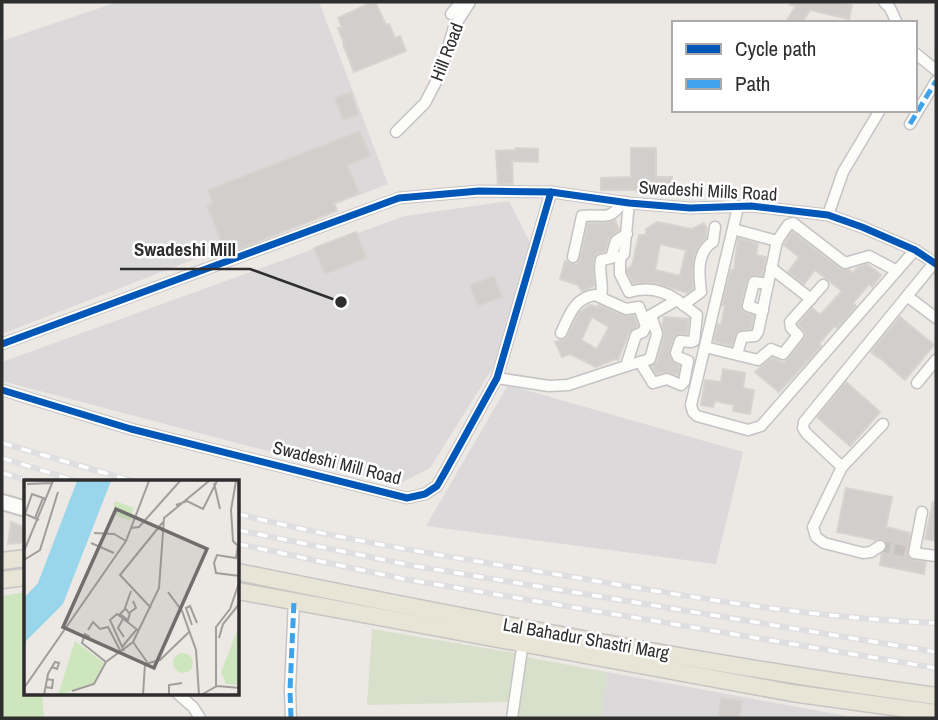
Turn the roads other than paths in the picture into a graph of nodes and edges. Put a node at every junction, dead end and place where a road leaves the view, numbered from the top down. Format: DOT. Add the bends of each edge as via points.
graph roads {
  1 [pos="461,2"];
  2 [pos="470,2"];
  3 [pos="884,2"];
  4 [pos="451,14"];
  5 [pos="896,21"];
  6 [pos="917,59"];
  7 [pos="936,70"];
  8 [pos="936,81"];
  9 [pos="879,112"];
  10 [pos="910,124"];
  11 [pos="396,132"];
  12 [pos="551,192"];
  13 [pos="626,203"];
  14 [pos="738,207"];
  15 [pos="828,215"];
  16 [pos="715,226"];
  17 [pos="733,229"];
  18 [pos="777,241"];
  19 [pos="915,250"];
  20 [pos="573,257"];
  21 [pos="616,257"];
  22 [pos="935,263"];
  23 [pos="772,268"];
  24 [pos="897,271"];
  25 [pos="768,284"];
  26 [pos="823,285"];
  27 [pos="629,292"];
  28 [pos="907,296"];
  29 [pos="601,297"];
  30 [pos="811,299"];
  31 [pos="680,302"];
  32 [pos="639,307"];
  33 [pos="763,311"];
  34 [pos="648,317"];
  35 [pos="936,318"];
  36 [pos="561,333"];
  37 [pos="2,344"];
  38 [pos="705,346"];
  39 [pos="737,354"];
  40 [pos="936,360"];
  41 [pos="640,362"];
  42 [pos="626,366"];
  43 [pos="497,378"];
  44 [pos="917,383"];
  45 [pos="2,390"];
  46 [pos="883,424"];
  47 [pos="842,467"];
  48 [pos="2,502"];
  49 [pos="24,508"];
  50 [pos="922,512"];
  51 [pos="880,546"];
  52 [pos="936,556"];
  53 [pos="24,558"];
  54 [pos="2,561"];
  55 [pos="240,572"];
  56 [pos="24,577"];
  57 [pos="2,580"];
  58 [pos="240,591"];
  59 [pos="294,601"];
  60 [pos="453,622"];
  61 [pos="560,641"];
  62 [pos="523,642"];
  63 [pos="793,684"];
  64 [pos="180,696"];
  65 [pos="936,696"];
  66 [pos="936,713"];
  67 [pos="200,718"];
  68 [pos="291,718"];
  69 [pos="512,718"];
  1 -- 4 [label="street"];
  2 -- 11 [label="street, Hill Road" via="454,27 440,74 425,103"];
  3 -- 5 [label="street"];
  6 -- 7 [label="street"];
  8 -- 10 [label="street"];
  9 -- 15 [label="street" via="843,172"];
  12 -- 13 [label="street, Swadeshi Mills Road"];
  12 -- 37 [label="street, Swadeshi Mills Road" via="479,191 399,198"];
  12 -- 43 [label="street, Swadeshi Mill Road"];
  13 -- 14 [label="street, Swadeshi Mills Road"];
  13 -- 20 [label="street" via="610,215 582,216"];
  13 -- 21 [label="street" via="627,234 616,241"];
  14 -- 15 [label="street, Swadeshi Mills Road"];
  14 -- 17 [label="street"];
  15 -- 19 [label="street, Swadeshi Mills Road"];
  16 -- 31 [label="street" via="698,276 701,292"];
  17 -- 18 [label="street"];
  17 -- 38 [label="street"];
  18 -- 23 [label="street"];
  18 -- 24 [label="street" via="793,223 845,263 869,256"];
  19 -- 22 [label="street, Swadeshi Mills Road"];
  19 -- 24 [label="street"];
  21 -- 27 [label="street"];
  21 -- 29 [label="street" via="601,260"];
  22 -- 28 [label="street"];
  23 -- 25 [label="street"];
  23 -- 30 [label="street"];
  24 -- 38 [label="street" via="755,429 693,412"];
  25 -- 33 [label="street"];
  25 -- 33 [label="street" via="754,282 748,306"];
  26 -- 30 [label="street"];
  27 -- 31 [label="street" via="646,289"];
  27 -- 32 [label="street"];
  28 -- 35 [label="street"];
  28 -- 47 [label="street" via="804,422 806,433"];
  29 -- 32 [label="street" via="626,309"];
  29 -- 36 [label="street" via="581,299"];
  30 -- 39 [label="street" via="790,322 798,335 786,353 771,349 758,360"];
  31 -- 34 [label="street"];
  31 -- 41 [label="street" via="698,318 694,341 680,341 676,353 688,360 684,382 667,379 653,383"];
  32 -- 34 [label="street"];
  33 -- 39 [label="street" via="758,332 742,337"];
  34 -- 41 [label="street" via="657,334 650,359"];
  34 -- 42 [label="street" via="645,330 636,335"];
  38 -- 39 [label="street"];
  40 -- 44 [label="street"];
  41 -- 42 [label="street"];
  42 -- 43 [label="street" via="568,385"];
  43 -- 45 [label="street, Swadeshi Mill Road" via="437,485 407,498 131,429"];
  46 -- 47 [label="street"];
  47 -- 51 [label="street" via="813,527 816,537 863,553"];
  48 -- 49 [label="street"];
  50 -- 52 [label="street" via="915,553"];
  53 -- 54 [label="main road"];
  55 -- 60 [label="main road, Lal Bahadur Shastri Marg"];
  56 -- 57 [label="main road"];
  58 -- 59 [label="main road, Lal Bahadur Shastri Marg"];
  59 -- 60 [label="main road, Lal Bahadur Shastri Marg"];
  59 -- 68 [label="street"];
  60 -- 61 [label="main road, Lal Bahadur Shastri Marg"];
  60 -- 62 [label="main road, Lal Bahadur Shastri Marg"];
  61 -- 62 [label="main road, Lal Bahadur Shastri Marg"];
  61 -- 63 [label="main road, Lal Bahadur Shastri Marg"];
  62 -- 69 [label="street"];
  63 -- 65 [label="main road, Lal Bahadur Shastri Marg"];
  63 -- 66 [label="main road, Lal Bahadur Shastri Marg"];
  64 -- 67 [label="street"];
}
